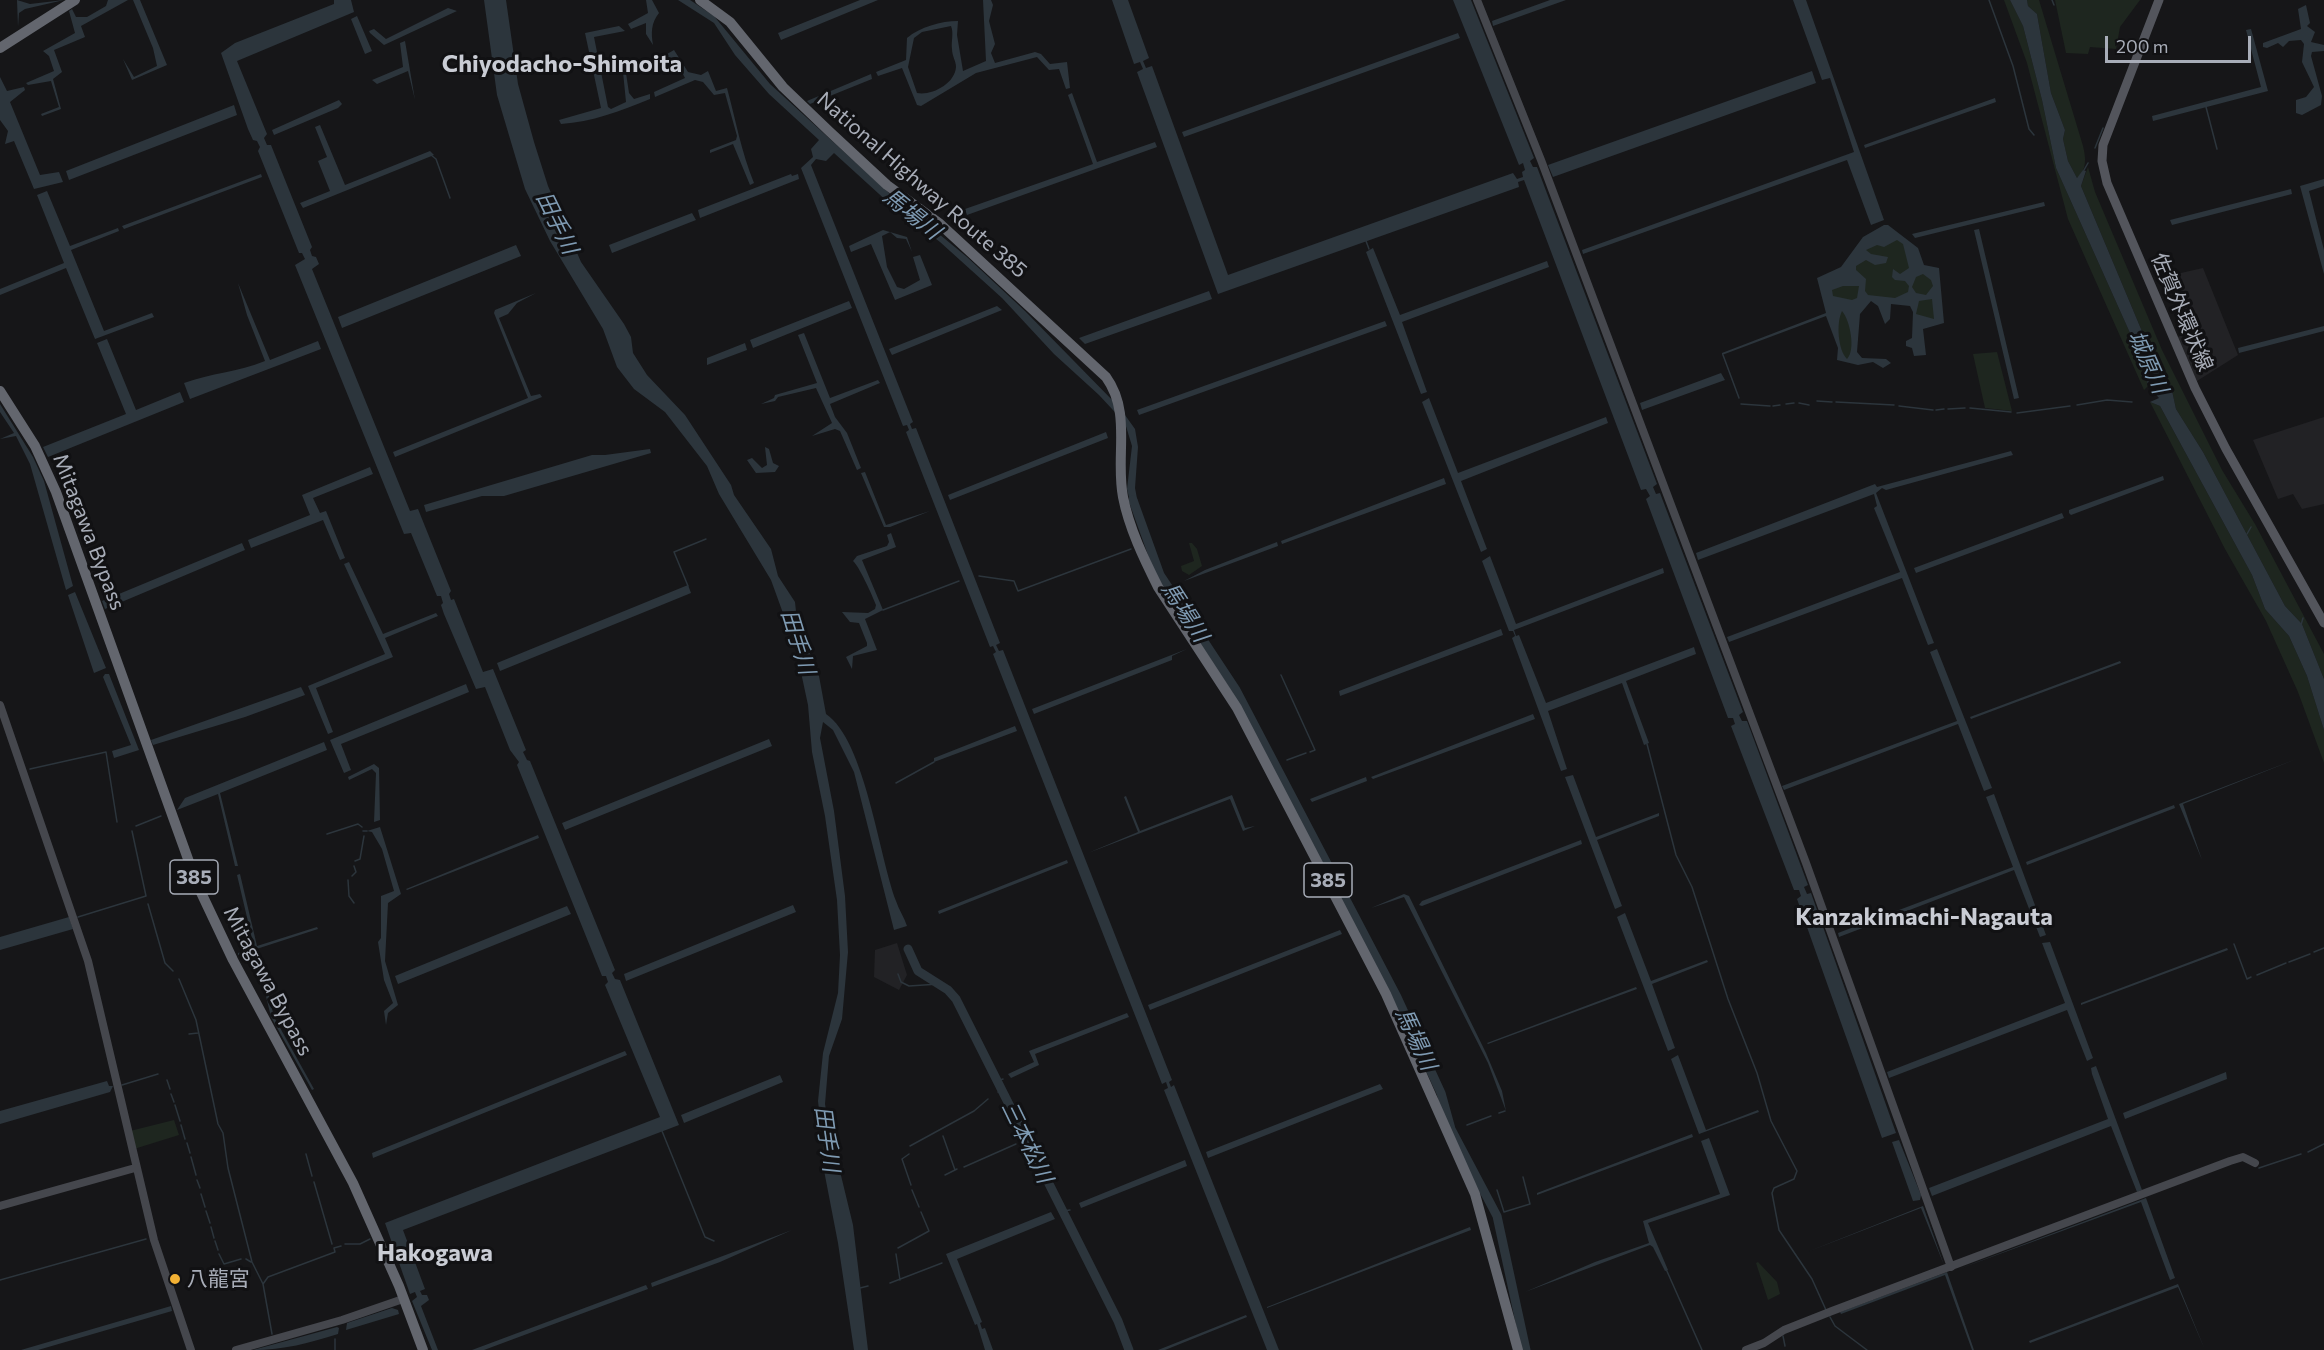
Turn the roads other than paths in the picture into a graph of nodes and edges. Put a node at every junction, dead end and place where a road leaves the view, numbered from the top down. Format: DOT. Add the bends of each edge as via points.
graph roads {
  1 [pos="75,0"];
  2 [pos="700,0"];
  3 [pos="1477,0"];
  4 [pos="2159,0"];
  5 [pos="0,48"];
  6 [pos="0,391"];
  7 [pos="2324,623"];
  8 [pos="0,705"];
  9 [pos="2255,1163"];
  10 [pos="135,1168"];
  11 [pos="0,1206"];
  12 [pos="1951,1267"];
  13 [pos="404,1299"];
  14 [pos="191,1350"];
  15 [pos="236,1350"];
  16 [pos="423,1350"];
  17 [pos="1518,1350"];
  18 [pos="1746,1350"];
  1 -- 5 [label="highway"];
  2 -- 17 [label="highway, National Highway Route 385 / 385" via="730,22 783,87 830,132 887,185 939,224 1106,377 1115,390 1122,424 1123,495 1147,566 1237,708 1386,994 1476,1194"];
  3 -- 12 [label="street" via="1794,831"];
  4 -- 7 [label="main road, 佐賀外環状線" via="2103,145 2107,183 2195,388"];
  6 -- 13 [label="highway, Mitagawa Bypass / 385" via="35,447 56,492 196,884 353,1183"];
  8 -- 10 [label="street" via="88,961"];
  9 -- 12 [label="street" via="2243,1158 2230,1161"];
  10 -- 11 [label="street"];
  10 -- 14 [label="street" via="154,1240"];
  12 -- 18 [label="street" via="1784,1330"];
  13 -- 15 [label="street"];
  13 -- 16 [label="highway, Mitagawa Bypass / 385"];
}
